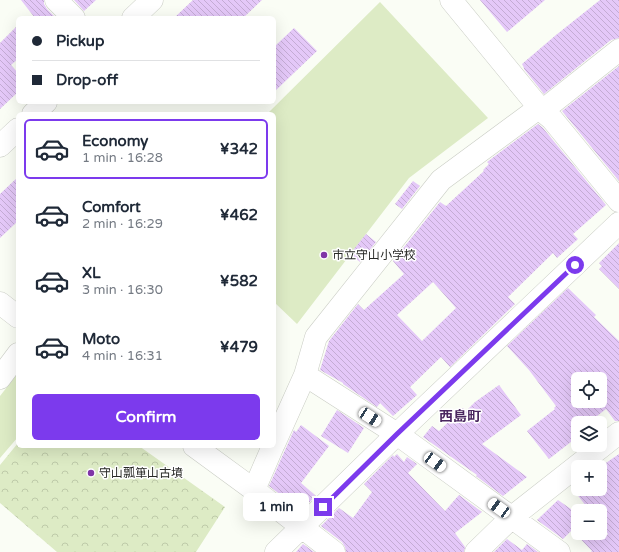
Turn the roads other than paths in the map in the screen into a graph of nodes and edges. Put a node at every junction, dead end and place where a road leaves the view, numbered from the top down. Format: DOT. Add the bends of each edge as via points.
graph roads {
  1 [pos="56,0"];
  2 [pos="152,0"];
  3 [pos="451,0"];
  4 [pos="72,16"];
  5 [pos="135,16"];
  6 [pos="619,50"];
  7 [pos="44,104"];
  8 [pos="541,109"];
  9 [pos="35,112"];
  10 [pos="16,131"];
  11 [pos="0,146"];
  12 [pos="619,201"];
  13 [pos="619,222"];
  14 [pos="0,303"];
  15 [pos="16,315"];
  16 [pos="16,357"];
  17 [pos="305,375"];
  18 [pos="0,378"];
  19 [pos="619,433"];
  20 [pos="397,434"];
  21 [pos="276,440"];
  22 [pos="197,448"];
  23 [pos="273,448"];
  24 [pos="254,490"];
  25 [pos="512,517"];
  26 [pos="302,528"];
  27 [pos="276,552"];
  28 [pos="334,552"];
  29 [pos="476,552"];
  30 [pos="559,552"];
  1 -- 4 [label="street"];
  2 -- 5 [label="street"];
  3 -- 8 [label="street"];
  6 -- 8 [label="street"];
  7 -- 9 [label="street"];
  8 -- 12 [label="street"];
  8 -- 17 [label="street" via="441,180 316,337"];
  10 -- 11 [label="street"];
  13 -- 20 [label="street"];
  14 -- 15 [label="street"];
  16 -- 18 [label="street"];
  17 -- 20 [label="street"];
  17 -- 21 [label="street"];
  19 -- 25 [label="street"];
  20 -- 25 [label="street"];
  20 -- 26 [label="street"];
  22 -- 24 [label="street"];
  23 -- 24 [label="street"];
  24 -- 26 [label="street"];
  25 -- 29 [label="street"];
  25 -- 30 [label="street"];
  26 -- 27 [label="street"];
  26 -- 28 [label="street"];
}
